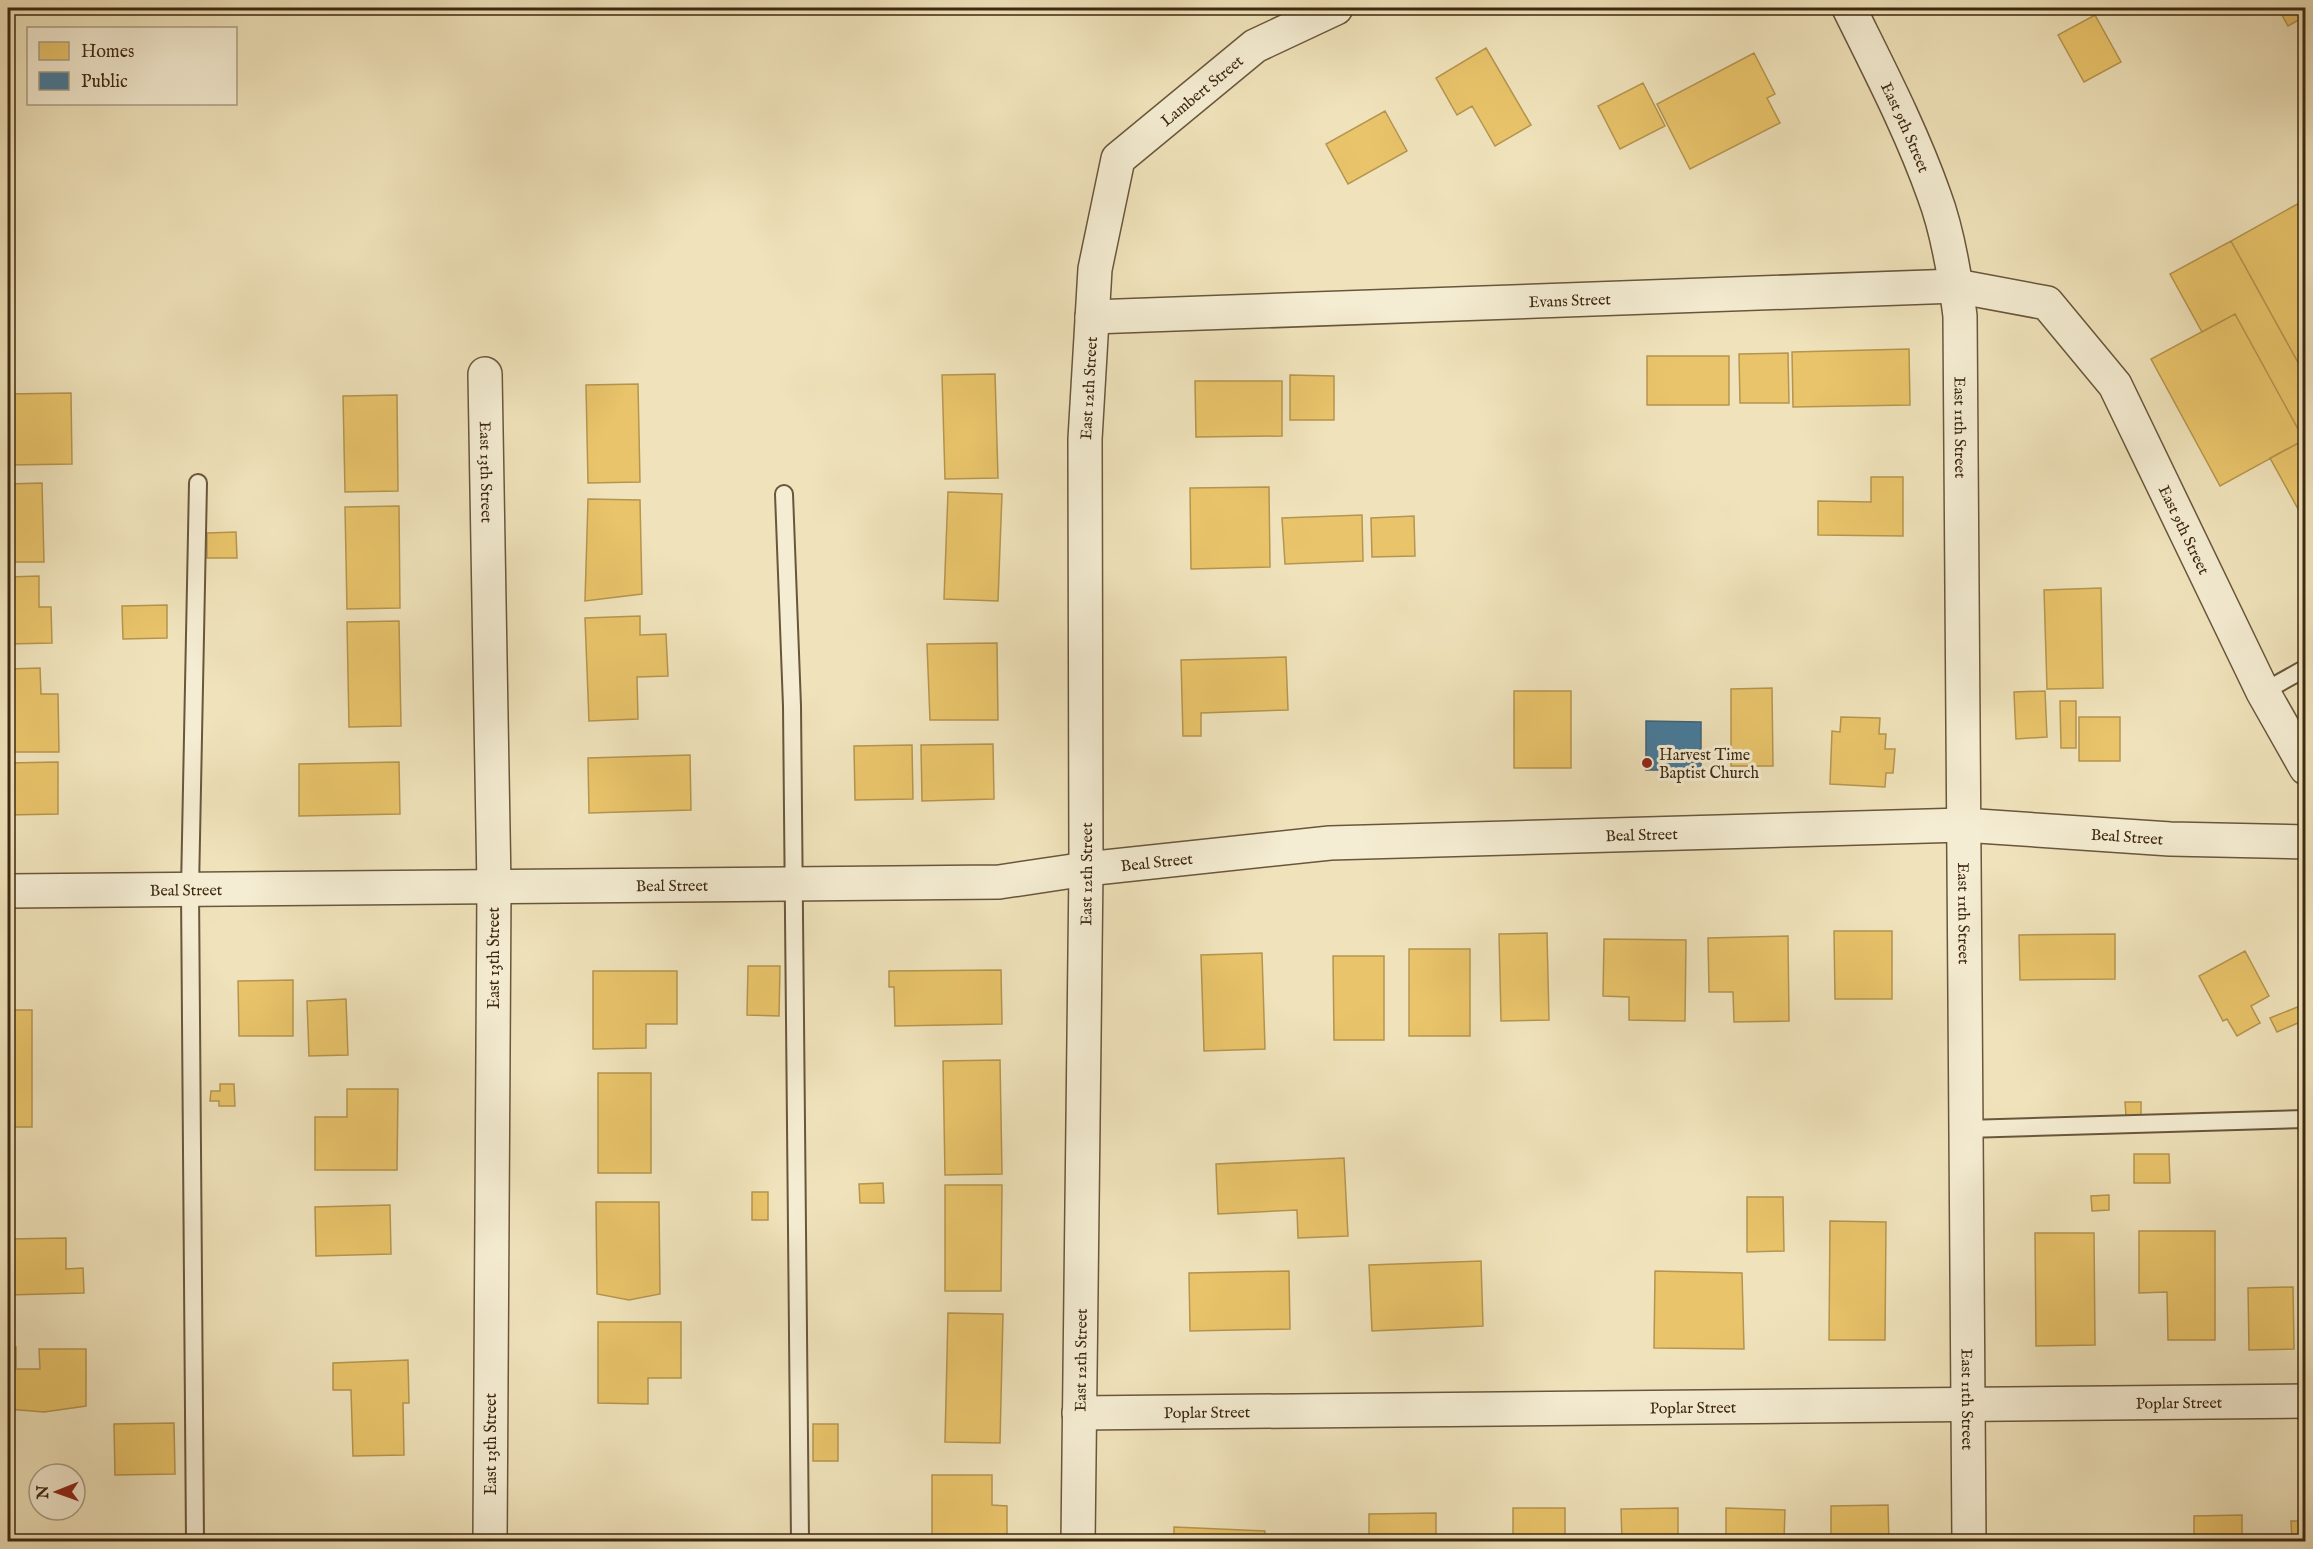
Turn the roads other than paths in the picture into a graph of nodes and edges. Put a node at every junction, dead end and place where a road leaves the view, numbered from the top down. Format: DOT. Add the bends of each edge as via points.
graph roads {
  1 [pos="1336,8"];
  2 [pos="1849,8"];
  3 [pos="1108,208"];
  4 [pos="1956,286"];
  5 [pos="2047,303"];
  6 [pos="1092,317"];
  7 [pos="485,374"];
  8 [pos="198,483"];
  9 [pos="784,494"];
  10 [pos="2306,668"];
  11 [pos="2264,692"];
  12 [pos="2306,768"];
  13 [pos="1964,825"];
  14 [pos="2306,842"];
  15 [pos="1086,869"];
  16 [pos="794,884"];
  17 [pos="494,886"];
  18 [pos="190,889"];
  19 [pos="8,891"];
  20 [pos="2306,1119"];
  21 [pos="1966,1129"];
  22 [pos="2306,1401"];
  23 [pos="1968,1404"];
  24 [pos="1079,1413"];
  25 [pos="195,1542"];
  26 [pos="490,1542"];
  27 [pos="800,1542"];
  28 [pos="1078,1542"];
  29 [pos="1969,1542"];
  1 -- 3 [label="street, Lambert Street" via="1255,46 1118,159"];
  2 -- 4 [label="street, East 9th Street" via="1898,106 1935,197"];
  3 -- 6 [label="street, East 12th Street" via="1095,269"];
  4 -- 5 [label="street, Evans Street"];
  4 -- 6 [label="street, Evans Street"];
  4 -- 13 [label="street, East 11th Street" via="1960,316"];
  5 -- 11 [label="street, East 9th Street" via="2115,385"];
  6 -- 15 [label="street, East 12th Street" via="1085,439"];
  7 -- 17 [label="street, East 13th Street"];
  8 -- 18 [label="lane"];
  9 -- 16 [label="lane"];
  10 -- 11 [label="lane"];
  11 -- 12 [label="street, East 9th Street"];
  13 -- 14 [label="street, Beal Street" via="2170,839"];
  13 -- 15 [label="street, Beal Street" via="1330,843"];
  13 -- 21 [label="street, East 11th Street"];
  15 -- 16 [label="street, Beal Street" via="999,882"];
  15 -- 24 [label="street, East 12th Street"];
  16 -- 17 [label="street, Beal Street"];
  16 -- 27 [label="lane"];
  17 -- 18 [label="street, Beal Street"];
  17 -- 26 [label="street, East 13th Street"];
  18 -- 19 [label="street, Beal Street"];
  18 -- 25 [label="lane"];
  20 -- 21 [label="lane"];
  21 -- 23 [label="street, East 11th Street"];
  22 -- 23 [label="street, Poplar Street"];
  23 -- 24 [label="street, Poplar Street"];
  23 -- 29 [label="street, East 11th Street"];
  24 -- 28 [label="street, East 12th Street"];
}
